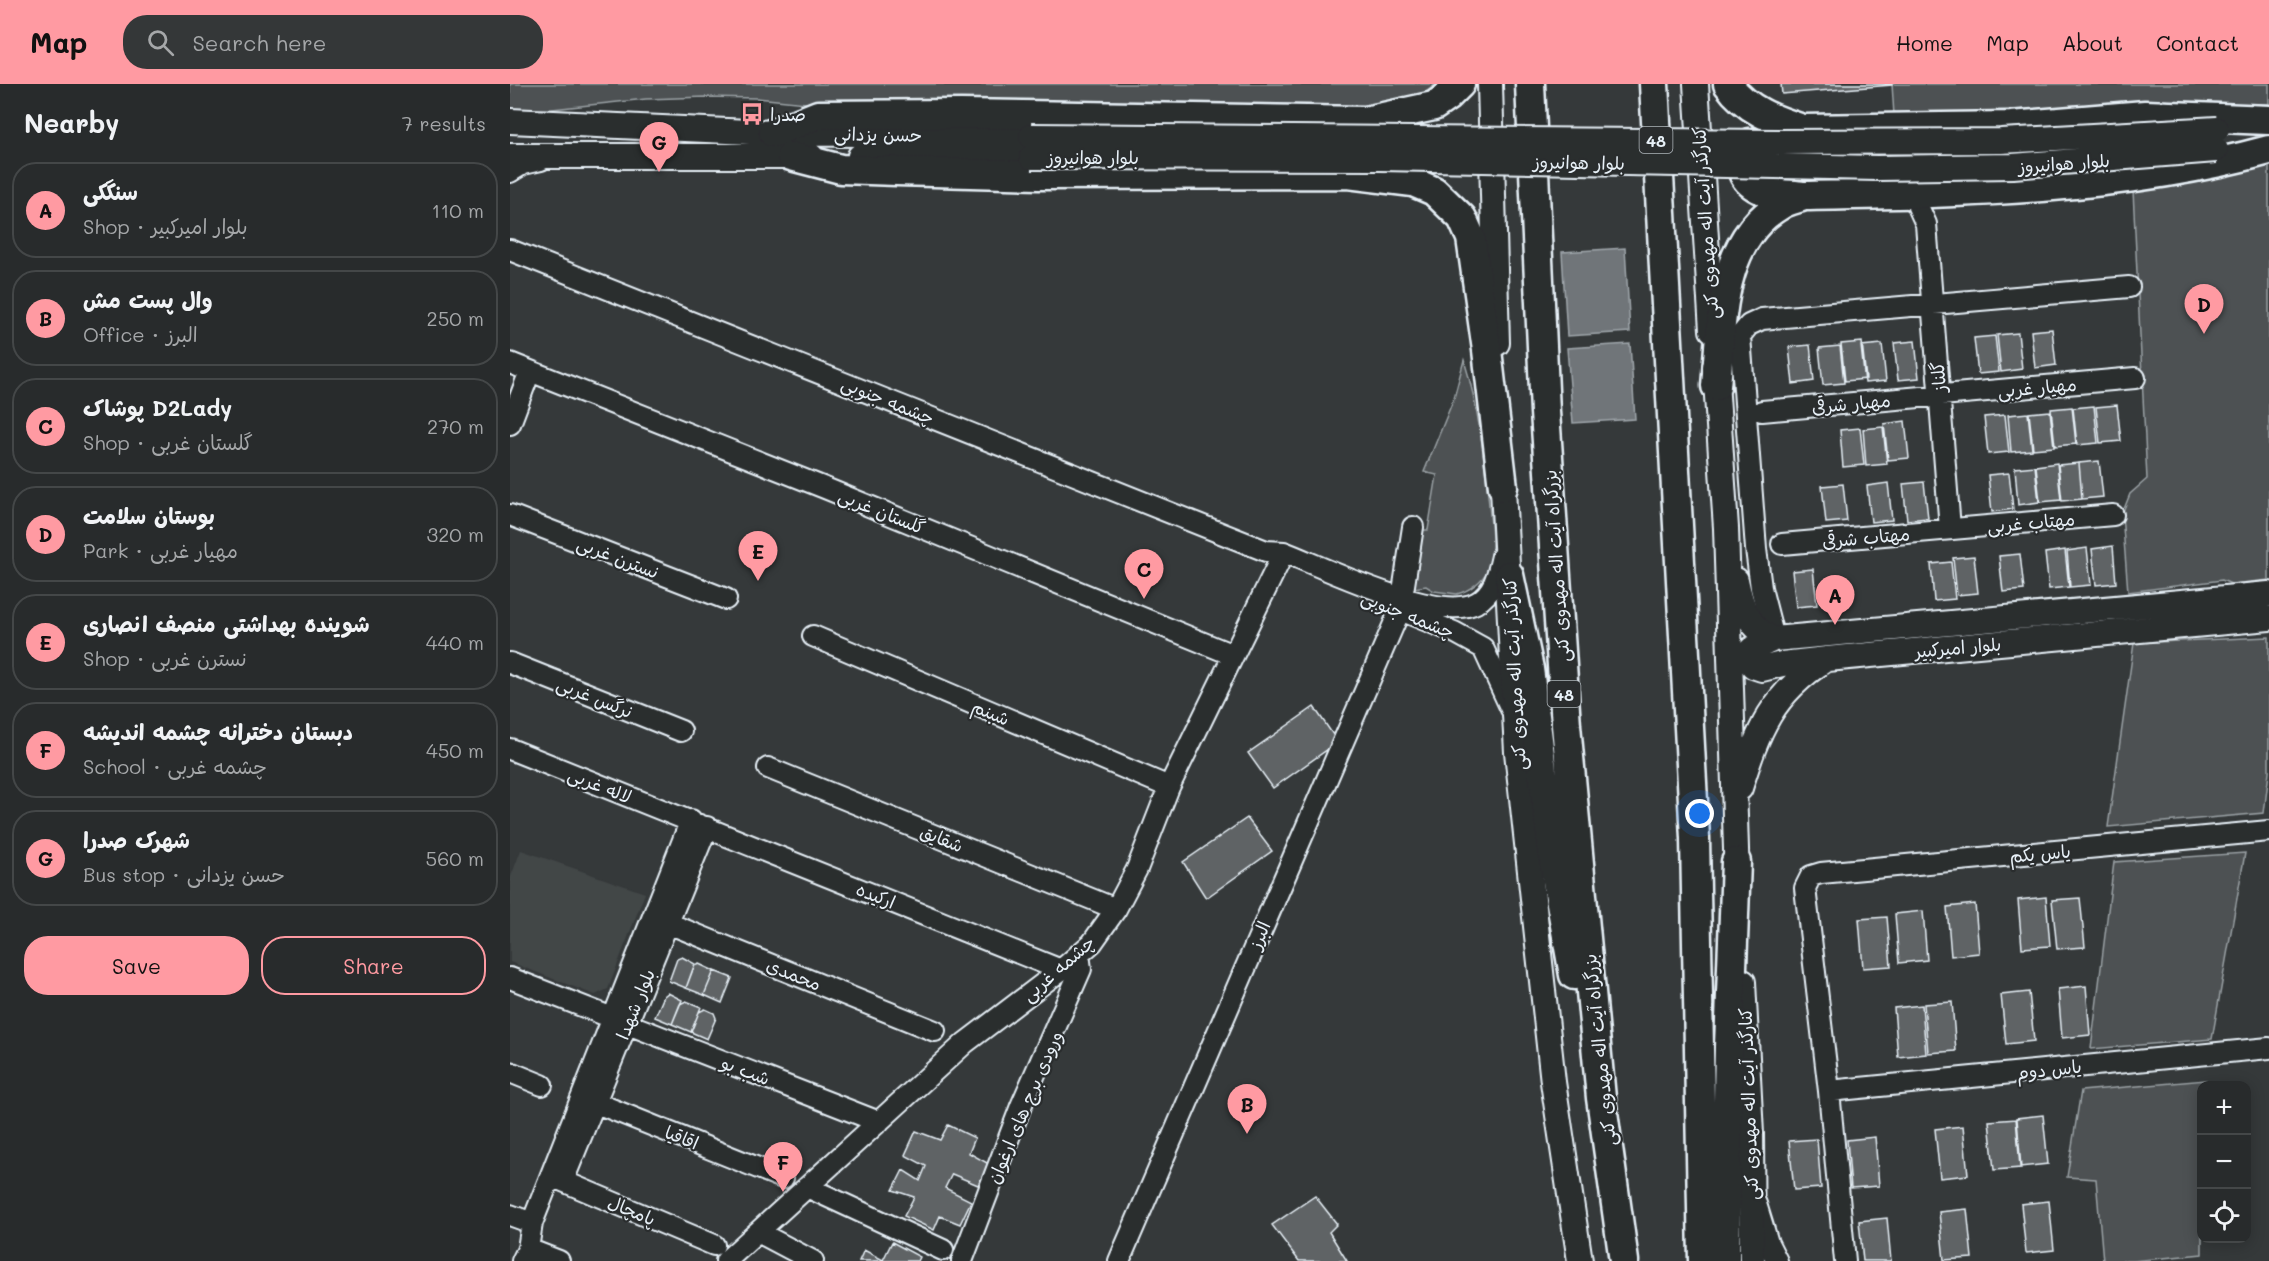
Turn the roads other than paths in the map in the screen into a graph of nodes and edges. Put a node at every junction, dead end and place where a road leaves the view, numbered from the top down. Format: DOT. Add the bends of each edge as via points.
graph roads {
  1 [pos="1460,84"];
  2 [pos="1490,84"];
  3 [pos="1530,84"];
  4 [pos="1654,84"];
  5 [pos="1696,84"];
  6 [pos="1728,84"];
  7 [pos="1365,121"];
  8 [pos="510,122"];
  9 [pos="2269,122"];
  10 [pos="1803,129"];
  11 [pos="773,133"];
  12 [pos="2216,140"];
  13 [pos="1031,146"];
  14 [pos="2269,148"];
  15 [pos="510,156"];
  16 [pos="560,156"];
  17 [pos="790,156"];
  18 [pos="510,172"];
  19 [pos="1348,174"];
  20 [pos="1956,192"];
  21 [pos="1906,194"];
  22 [pos="1804,196"];
  23 [pos="1926,224"];
  24 [pos="510,250"];
  25 [pos="2129,287"];
  26 [pos="1932,306"];
  27 [pos="510,363"];
  28 [pos="530,371"];
  29 [pos="2135,378"];
  30 [pos="1716,386"];
  31 [pos="1939,395"];
  32 [pos="1762,411"];
  33 [pos="510,424"];
  34 [pos="1503,487"];
  35 [pos="510,515"];
  36 [pos="2113,515"];
  37 [pos="1413,528"];
  38 [pos="1726,528"];
  39 [pos="1950,529"];
  40 [pos="1506,538"];
  41 [pos="1782,544"];
  42 [pos="1277,556"];
  43 [pos="1509,575"];
  44 [pos="2269,594"];
  45 [pos="726,599"];
  46 [pos="1401,604"];
  47 [pos="2269,618"];
  48 [pos="813,636"];
  49 [pos="1774,639"];
  50 [pos="1233,655"];
  51 [pos="1827,659"];
  52 [pos="510,663"];
  53 [pos="1514,715"];
  54 [pos="681,731"];
  55 [pos="510,749"];
  56 [pos="768,768"];
  57 [pos="1169,788"];
  58 [pos="1734,807"];
  59 [pos="699,823"];
  60 [pos="2269,831"];
  61 [pos="1736,862"];
  62 [pos="1116,909"];
  63 [pos="660,920"];
  64 [pos="1079,954"];
  65 [pos="1061,970"];
  66 [pos="510,978"];
  67 [pos="620,1021"];
  68 [pos="935,1031"];
  69 [pos="2269,1048"];
  70 [pos="510,1072"];
  71 [pos="542,1085"];
  72 [pos="1829,1090"];
  73 [pos="1601,1098"];
  74 [pos="588,1100"];
  75 [pos="879,1122"];
  76 [pos="557,1178"];
  77 [pos="783,1178"];
  78 [pos="807,1187"];
  79 [pos="1752,1190"];
  80 [pos="1572,1212"];
  81 [pos="510,1215"];
  82 [pos="532,1223"];
  83 [pos="758,1232"];
  84 [pos="714,1245"];
  85 [pos="943,1250"];
  86 [pos="525,1255"];
  87 [pos="559,1261"];
  88 [pos="726,1261"];
  89 [pos="813,1261"];
  90 [pos="962,1261"];
  91 [pos="1119,1261"];
  92 [pos="1567,1261"];
  93 [pos="1580,1261"];
  94 [pos="1624,1261"];
  95 [pos="1703,1261"];
  96 [pos="1725,1261"];
  97 [pos="1752,1261"];
  98 [pos="1777,1261"];
  99 [pos="1845,1261"];
  1 -- 7 [label="highway" via="1434,106"];
  2 -- 34 [label="main road, کنارگذر آیت اله مهدوی کنی"];
  3 -- 73 [label="highway, بزرگراه آیت اله مهدوی کنی / 48" via="1545,412 1566,725"];
  4 -- 95 [label="highway, 48" via="1695,838"];
  5 -- 30 [label="main road, کنارگذر آیت اله مهدوی کنی"];
  6 -- 10 [label="highway" via="1753,109"];
  7 -- 11 [label="highway" via="818,115"];
  7 -- 19 [label="highway" via="1418,130 1430,144 1428,164 1412,172"];
  8 -- 11 [label="main road, حسن یزدانی"];
  9 -- 10 [label="highway" via="2145,115 2011,126"];
  9 -- 12 [label="main road, بلوار هوانیروز"];
  10 -- 22 [label="highway" via="1768,133 1751,141 1743,150 1740,164 1756,187"];
  11 -- 13 [label="main road, حسن یزدانی"];
  12 -- 13 [label="main road, بلوار هوانیروز, bridge"];
  12 -- 14 [label="main road, بلوار هوانیروز"];
  13 -- 17 [label="main road, حسن یزدانی"];
  14 -- 20 [label="highway" via="2228,161 2148,174 2056,186"];
  15 -- 16 [label="main road, حسن یزدانی"];
  16 -- 17 [label="main road, حسن یزدانی"];
  16 -- 18 [label="street" via="523,164"];
  17 -- 19 [label="highway" via="841,169 897,171"];
  19 -- 34 [label="highway" via="1413,182 1434,191 1462,218 1471,238 1478,274"];
  20 -- 21 [label="highway"];
  20 -- 23 [label="street" via="1938,200"];
  21 -- 22 [label="highway"];
  21 -- 23 [label="street" via="1916,202"];
  22 -- 30 [label="highway" via="1783,203 1768,214 1739,250 1726,285"];
  23 -- 26 [label="street, گلناز"];
  24 -- 42 [label="street, چشمه جنوبی"];
  25 -- 26 [label="street"];
  26 -- 31 [label="street, گلناز"];
  26 -- 49 [label="street" via="1762,319 1749,325 1740,336 1756,549"];
  27 -- 28 [label="street, گلستان غربی"];
  28 -- 33 [label="street"];
  28 -- 50 [label="street, گلستان غربی"];
  29 -- 31 [label="street, مهیار غربی"];
  30 -- 38 [label="main road, کنارگذر آیت اله مهدوی کنی"];
  31 -- 32 [label="street, مهیار شرقی"];
  31 -- 39 [label="street, گلناز"];
  34 -- 40 [label="main road, کنارگذر آیت اله مهدوی کنی"];
  35 -- 45 [label="street, نسترن غربی"];
  36 -- 39 [label="street, مهتاب غربی"];
  37 -- 46 [label="street, البرز"];
  38 -- 49 [label="main road" via="1746,614 1763,634"];
  38 -- 58 [label="main road, کنارگذر آیت اله مهدوی کنی"];
  39 -- 41 [label="street, مهتاب شرقی"];
  40 -- 43 [label="main road, کنارگذر آیت اله مهدوی کنی"];
  40 -- 46 [label="street, چشمه جنوبی" via="1497,577 1489,592 1475,603 1448,607"];
  42 -- 46 [label="street, چشمه جنوبی"];
  42 -- 50 [label="street, چشمه غربی"];
  43 -- 53 [label="main road, کنارگذر آیت اله مهدوی کنی"];
  43 -- 73 [label="highway" via="1529,669 1554,864"];
  44 -- 49 [label="main road, بلوار امیرکبیر"];
  46 -- 53 [label="street, چشمه جنوبی" via="1483,648"];
  46 -- 91 [label="street, البرز"];
  47 -- 51 [label="main road, بلوار امیرکبیر"];
  48 -- 57 [label="street, شبنم"];
  49 -- 51 [label="main road, بلوار امیرکبیر" via="1752,649 1749,657 1754,666 1762,669"];
  50 -- 57 [label="street, چشمه غربی"];
  51 -- 58 [label="main road" via="1792,684 1772,710 1750,757"];
  52 -- 54 [label="street, نرگس غربی"];
  53 -- 80 [label="main road, کنارگذر آیت اله مهدوی کنی" via="1553,1082"];
  55 -- 59 [label="street, لاله غربی"];
  56 -- 62 [label="street, شقایق"];
  57 -- 62 [label="street, چشمه غربی" via="1137,869"];
  58 -- 61 [label="main road, کنارگذر آیت اله مهدوی کنی"];
  59 -- 63 [label="street, بلوار شهدا"];
  59 -- 65 [label="street, ارکیده"];
  60 -- 72 [label="street, یاس یکم" via="1810,876 1805,888"];
  61 -- 79 [label="main road, کنارگذر آیت اله مهدوی کنی"];
  61 -- 96 [label="highway"];
  62 -- 64 [label="street, چشمه غربی" via="1092,943"];
  63 -- 67 [label="street, بلوار شهدا"];
  63 -- 68 [label="street, محمدی"];
  64 -- 65 [label="street, چشمه غربی"];
  64 -- 90 [label="street, ورودی برج های ارغوان" via="1082,969 1021,1106"];
  65 -- 75 [label="street, چشمه غربی" via="965,1043"];
  66 -- 67 [label="street, شب بو"];
  67 -- 74 [label="street, بلوار شهدا"];
  67 -- 75 [label="street, شب بو"];
  69 -- 72 [label="street, یاس دوم"];
  70 -- 71 [label="street"];
  72 -- 99 [label="street"];
  73 -- 94 [label="highway, بزرگراه آیت اله مهدوی کنی / 48"];
  74 -- 76 [label="street, بلوار شهدا"];
  74 -- 77 [label="street, اقاقیا"];
  75 -- 78 [label="street, چشمه غربی"];
  76 -- 82 [label="street, بلوار شهدا"];
  76 -- 84 [label="street, پامچال"];
  78 -- 83 [label="street, چشمه غربی"];
  78 -- 85 [label="street"];
  79 -- 97 [label="main road, کنارگذر آیت اله مهدوی کنی"];
  79 -- 98 [label="street"];
  80 -- 92 [label="street"];
  80 -- 93 [label="main road, کنارگذر آیت اله مهدوی کنی"];
  81 -- 82 [label="street"];
  82 -- 86 [label="street, بلوار شهدا"];
  83 -- 88 [label="street, چشمه غربی"];
  83 -- 89 [label="street"];
  86 -- 87 [label="street"];
}
